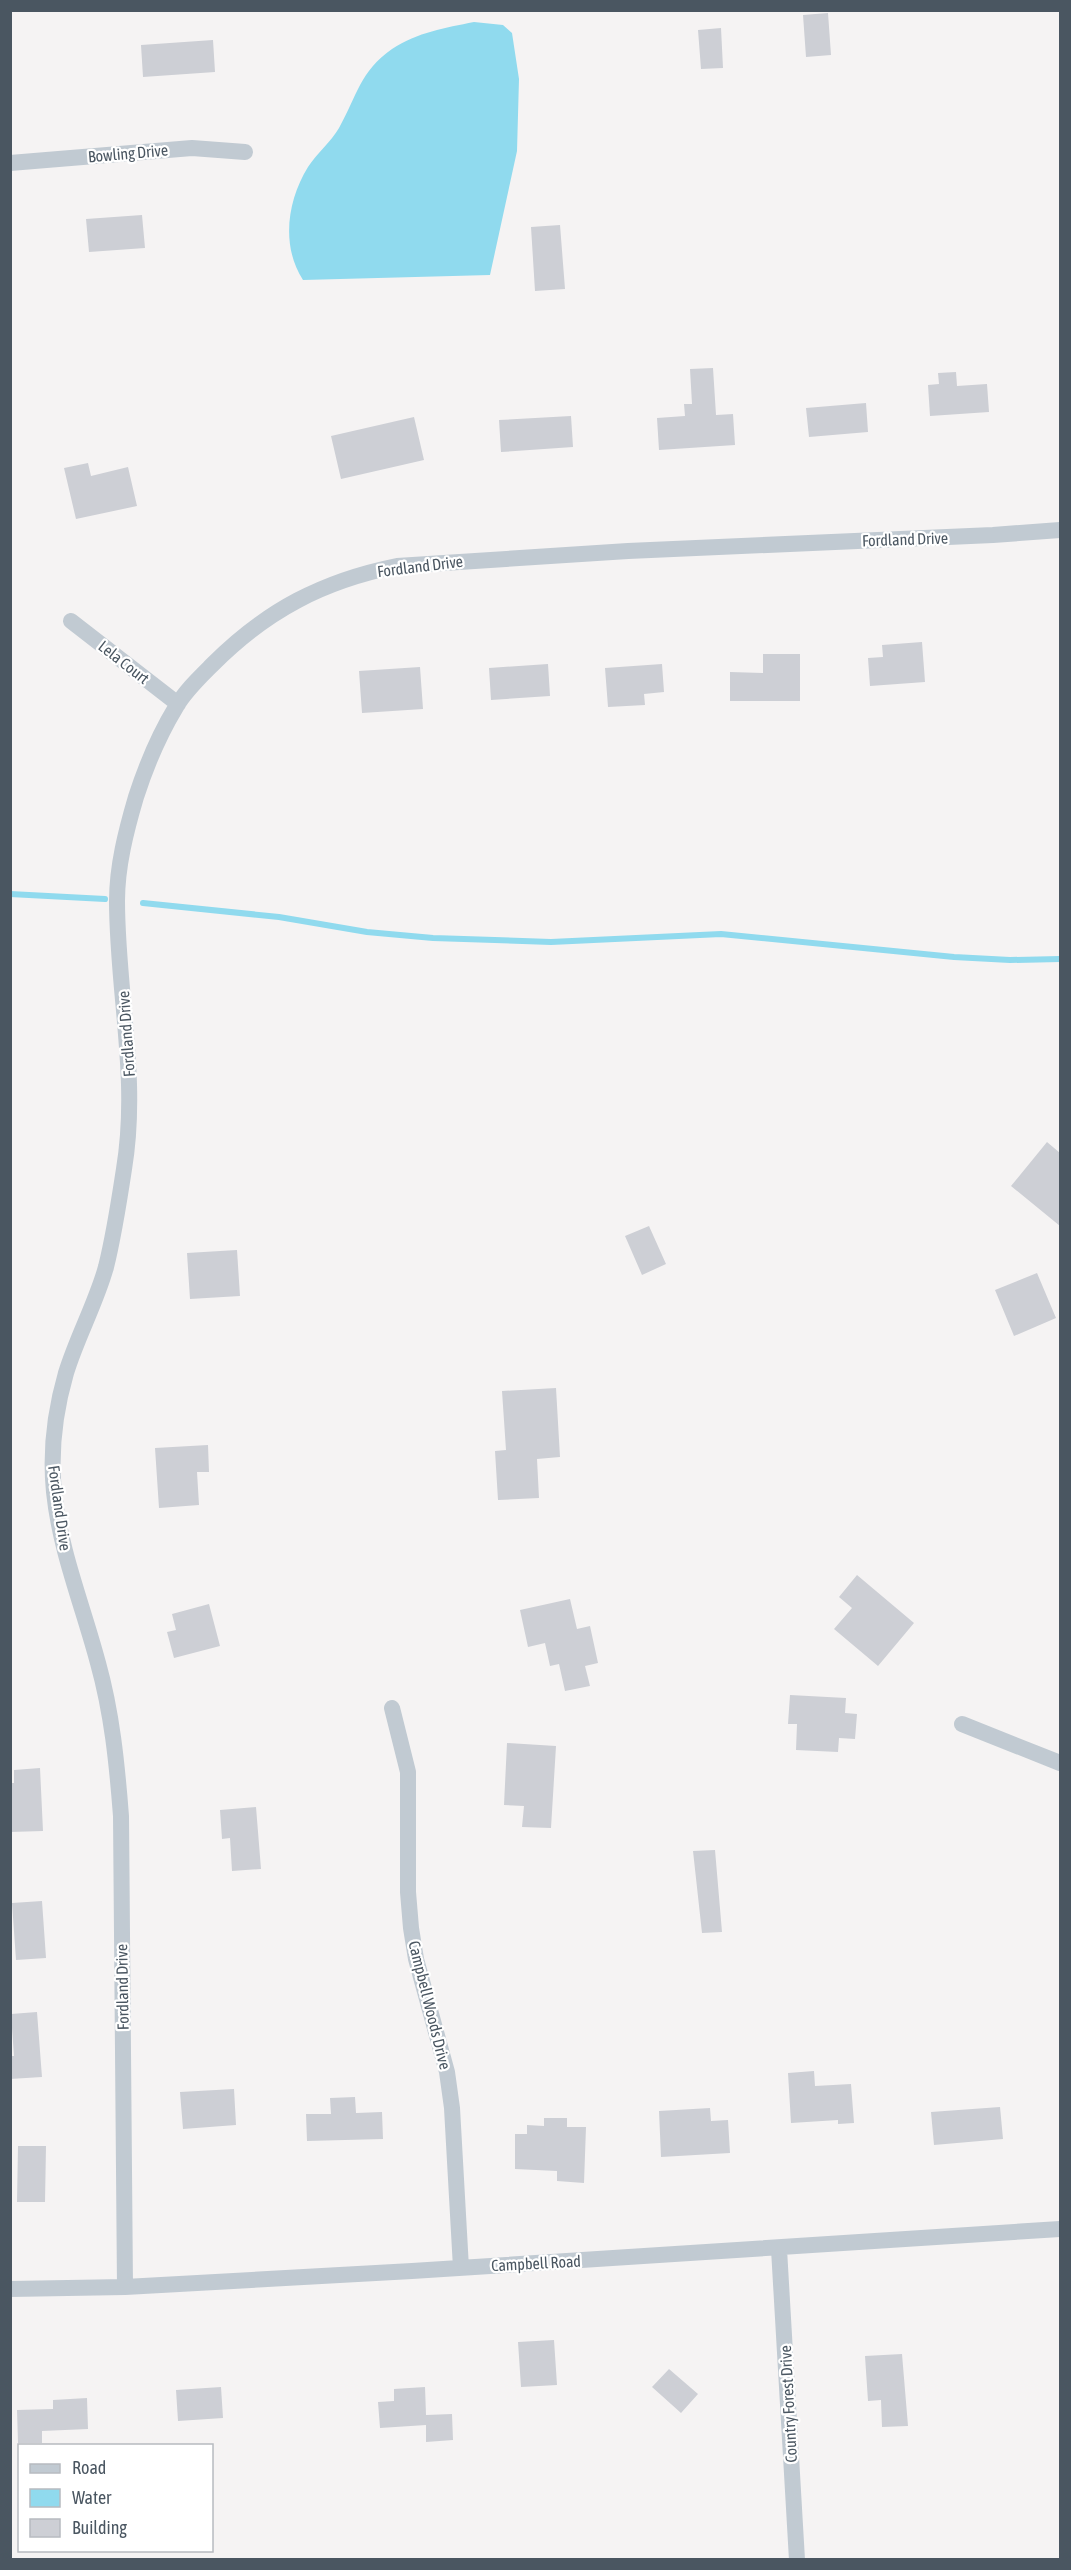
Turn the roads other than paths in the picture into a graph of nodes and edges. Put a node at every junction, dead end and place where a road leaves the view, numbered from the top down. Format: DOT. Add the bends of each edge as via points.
graph roads {
  1 [pos="245,152"];
  2 [pos="10,163"];
  3 [pos="1060,530"];
  4 [pos="71,621"];
  5 [pos="177,704"];
  6 [pos="392,1708"];
  7 [pos="962,1724"];
  8 [pos="1060,1763"];
  9 [pos="1060,2229"];
  10 [pos="779,2249"];
  11 [pos="460,2268"];
  12 [pos="125,2287"];
  13 [pos="10,2289"];
  14 [pos="797,2559"];
  1 -- 2 [label="street, Bowling Drive" via="192,148"];
  3 -- 5 [label="street, Fordland Drive" via="397,566 319,588 275,613 236,641"];
  4 -- 5 [label="street, Lela Court"];
  5 -- 12 [label="street, Fordland Drive" via="141,783 120,863 118,940 129,1061 130,1129 106,1269 66,1373 52,1452 59,1528 99,1665 117,1766 121,1816"];
  6 -- 11 [label="street, Campbell Woods Drive" via="408,1772 411,1928 447,2072 452,2108"];
  7 -- 8 [label="street"];
  9 -- 10 [label="street, Campbell Road"];
  10 -- 11 [label="street, Campbell Road"];
  10 -- 14 [label="street, Country Forest Drive"];
  11 -- 12 [label="street, Campbell Road"];
  12 -- 13 [label="street, Campbell Road"];
}
